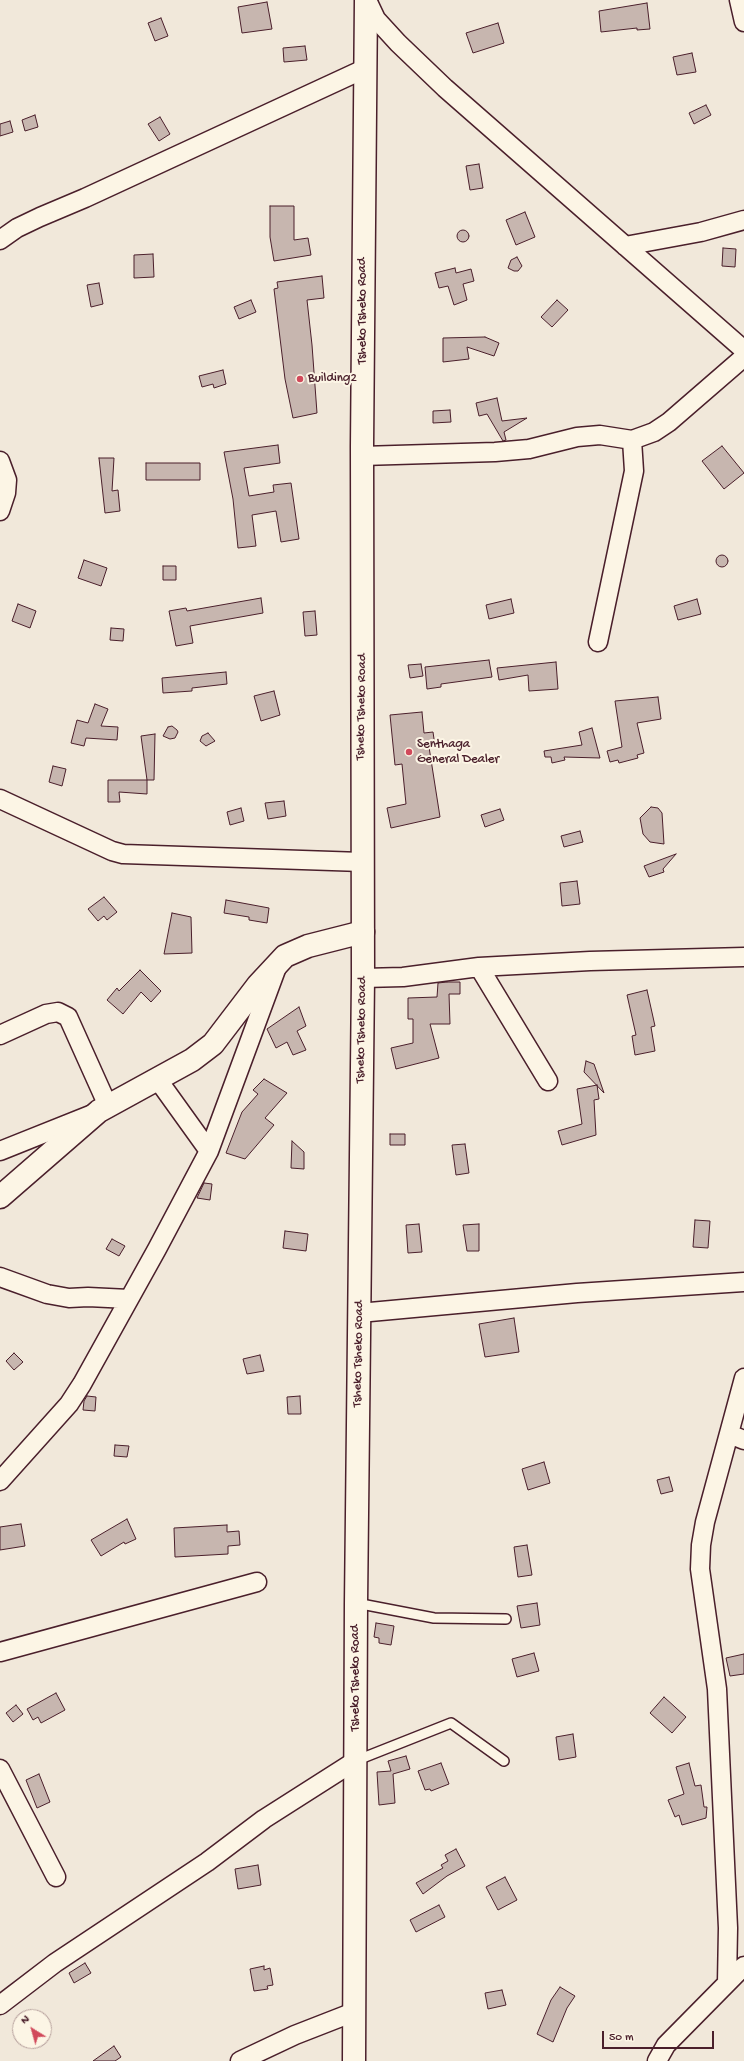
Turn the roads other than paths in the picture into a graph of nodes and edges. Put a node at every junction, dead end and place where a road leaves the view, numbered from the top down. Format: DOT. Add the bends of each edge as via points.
graph roads {
  1 [pos="366,0"];
  2 [pos="739,0"];
  3 [pos="744,22"];
  4 [pos="364,70"];
  5 [pos="744,220"];
  6 [pos="0,240"];
  7 [pos="625,246"];
  8 [pos="744,350"];
  9 [pos="744,357"];
  10 [pos="632,440"];
  11 [pos="362,456"];
  12 [pos="0,460"];
  13 [pos="0,511"];
  14 [pos="598,642"];
  15 [pos="0,799"];
  16 [pos="362,862"];
  17 [pos="362,932"];
  18 [pos="744,958"];
  19 [pos="278,963"];
  20 [pos="479,967"];
  21 [pos="363,978"];
  22 [pos="0,1035"];
  23 [pos="158,1080"];
  24 [pos="548,1081"];
  25 [pos="103,1108"];
  26 [pos="0,1151"];
  27 [pos="209,1151"];
  28 [pos="0,1197"];
  29 [pos="0,1277"];
  30 [pos="744,1282"];
  31 [pos="129,1299"];
  32 [pos="359,1314"];
  33 [pos="744,1378"];
  34 [pos="736,1437"];
  35 [pos="0,1481"];
  36 [pos="257,1582"];
  37 [pos="356,1602"];
  38 [pos="506,1619"];
  39 [pos="0,1652"];
  40 [pos="504,1760"];
  41 [pos="355,1762"];
  42 [pos="0,1769"];
  43 [pos="56,1877"];
  44 [pos="744,1966"];
  45 [pos="727,1983"];
  46 [pos="18,1990"];
  47 [pos="0,1994"];
  48 [pos="0,2005"];
  49 [pos="354,2012"];
  50 [pos="240,2061"];
  51 [pos="354,2061"];
  52 [pos="657,2061"];
  1 -- 4 [label="main road, Tsheko Tsheko Road"];
  1 -- 7 [label="street" via="376,19 445,88"];
  2 -- 3 [label="street"];
  4 -- 6 [label="street" via="40,217"];
  4 -- 11 [label="main road, Tsheko Tsheko Road"];
  5 -- 7 [label="street" via="701,232"];
  7 -- 8 [label="street"];
  9 -- 10 [label="street" via="669,422 654,432"];
  10 -- 11 [label="street" via="600,435 577,437 530,449"];
  10 -- 14 [label="street" via="634,471"];
  11 -- 16 [label="main road, Tsheko Tsheko Road"];
  12 -- 13 [label="street" via="7,480"];
  15 -- 16 [label="street" via="123,854"];
  16 -- 17 [label="main road, Tsheko Tsheko Road"];
  17 -- 19 [label="main road" via="293,951"];
  17 -- 21 [label="main road, Tsheko Tsheko Road"];
  18 -- 20 [label="street" via="590,961"];
  19 -- 23 [label="main road" via="213,1044"];
  19 -- 27 [label="street"];
  20 -- 21 [label="street" via="403,977"];
  20 -- 24 [label="street"];
  21 -- 32 [label="main road, Tsheko Tsheko Road"];
  22 -- 25 [label="street" via="46,1014 58,1012 68,1017"];
  23 -- 25 [label="main road"];
  23 -- 27 [label="street"];
  25 -- 26 [label="street"];
  25 -- 28 [label="main road"];
  27 -- 31 [label="street"];
  29 -- 31 [label="street" via="47,1294 69,1298"];
  30 -- 32 [label="street" via="577,1293"];
  31 -- 35 [label="street" via="82,1384 68,1404"];
  32 -- 37 [label="main road, Tsheko Tsheko Road"];
  33 -- 34 [label="street"];
  34 -- 45 [label="street" via="705,1522 700,1569 717,1689 728,1928"];
  36 -- 39 [label="street"];
  37 -- 38 [label="lane" via="434,1618"];
  37 -- 41 [label="main road, Tsheko Tsheko Road"];
  40 -- 41 [label="lane" via="451,1723"];
  41 -- 46 [label="street" via="264,1819 207,1862"];
  41 -- 49 [label="main road, Tsheko Tsheko Road"];
  42 -- 43 [label="street"];
  44 -- 45 [label="street"];
  45 -- 52 [label="street" via="666,2045"];
  46 -- 47 [label="street"];
  46 -- 48 [label="street"];
  49 -- 50 [label="street" via="295,2035"];
  49 -- 51 [label="main road, Tsheko Tsheko Road"];
}
